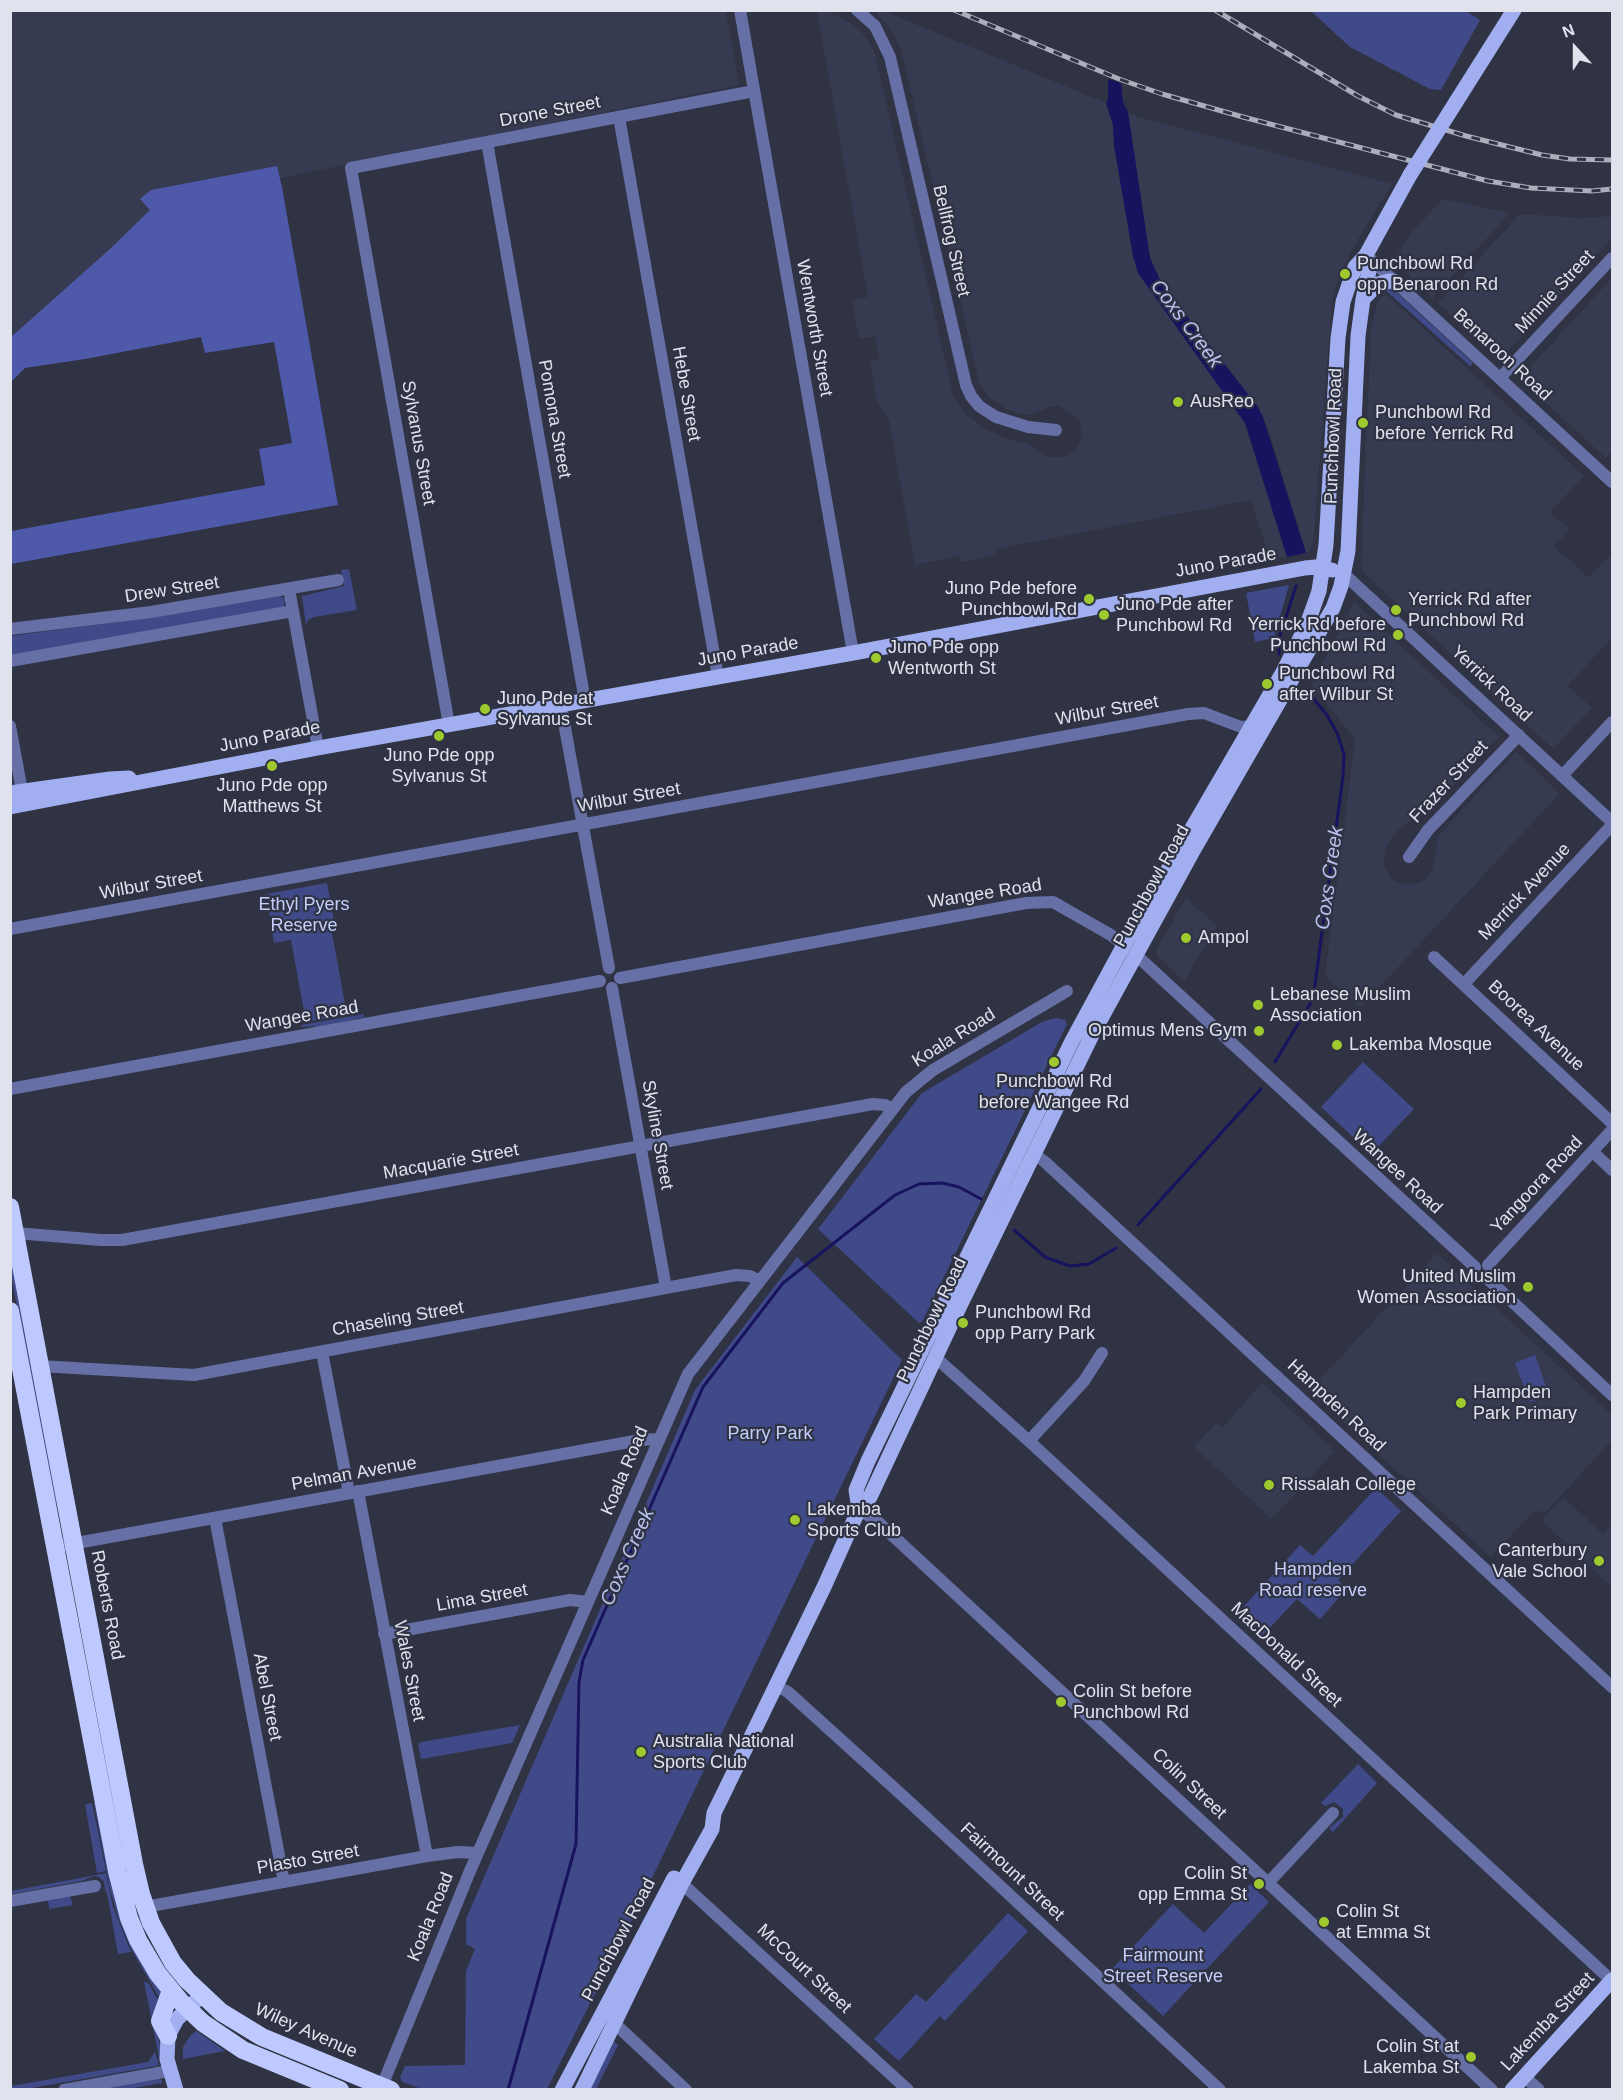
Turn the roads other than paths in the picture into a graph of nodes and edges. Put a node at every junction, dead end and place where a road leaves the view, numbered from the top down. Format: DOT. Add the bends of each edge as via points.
graph roads {
  1 [pos="740,10"];
  2 [pos="857,10"];
  3 [pos="1513,11"];
  4 [pos="754,91"];
  5 [pos="619,117"];
  6 [pos="487,142"];
  7 [pos="351,168"];
  8 [pos="1366,255"];
  9 [pos="1612,258"];
  10 [pos="1395,282"];
  11 [pos="1362,299"];
  12 [pos="1500,378"];
  13 [pos="1056,430"];
  14 [pos="1611,476"];
  15 [pos="1323,568"];
  16 [pos="1344,574"];
  17 [pos="338,580"];
  18 [pos="289,589"];
  19 [pos="293,611"];
  20 [pos="10,629"];
  21 [pos="853,653"];
  22 [pos="10,661"];
  23 [pos="718,677"];
  24 [pos="585,701"];
  25 [pos="561,706"];
  26 [pos="1612,722"];
  27 [pos="449,725"];
  28 [pos="10,726"];
  29 [pos="1252,726"];
  30 [pos="1519,735"];
  31 [pos="318,748"];
  32 [pos="1562,776"];
  33 [pos="159,778"];
  34 [pos="16,792"];
  35 [pos="10,807"];
  36 [pos="1612,823"];
  37 [pos="582,825"];
  38 [pos="1409,857"];
  39 [pos="10,929"];
  40 [pos="1124,945"];
  41 [pos="1136,955"];
  42 [pos="1434,957"];
  43 [pos="609,968"];
  44 [pos="620,978"];
  45 [pos="600,981"];
  46 [pos="1464,984"];
  47 [pos="612,988"];
  48 [pos="1067,991"];
  49 [pos="10,1089"];
  50 [pos="892,1108"];
  51 [pos="1612,1123"];
  52 [pos="1612,1130"];
  53 [pos="641,1146"];
  54 [pos="1593,1152"];
  55 [pos="1034,1154"];
  56 [pos="1612,1170"];
  57 [pos="10,1207"];
  58 [pos="15,1233"];
  59 [pos="1487,1271"];
  60 [pos="760,1281"];
  61 [pos="666,1288"];
  62 [pos="10,1311"];
  63 [pos="322,1352"];
  64 [pos="1102,1353"];
  65 [pos="935,1357"];
  66 [pos="15,1362"];
  67 [pos="40,1366"];
  68 [pos="1612,1395"];
  69 [pos="658,1439"];
  70 [pos="1029,1441"];
  71 [pos="353,1492"];
  72 [pos="859,1509"];
  73 [pos="215,1518"];
  74 [pos="74,1544"];
  75 [pos="56,1547"];
  76 [pos="588,1602"];
  77 [pos="384,1634"];
  78 [pos="776,1686"];
  79 [pos="1612,1687"];
  80 [pos="1333,1814"];
  81 [pos="478,1853"];
  82 [pos="427,1856"];
  83 [pos="678,1880"];
  84 [pos="284,1882"];
  85 [pos="1269,1882"];
  86 [pos="95,1886"];
  87 [pos="10,1901"];
  88 [pos="145,1907"];
  89 [pos="1612,1981"];
  90 [pos="171,1990"];
  91 [pos="205,1998"];
  92 [pos="190,2012"];
  93 [pos="613,2022"];
  94 [pos="168,2036"];
  95 [pos="169,2071"];
  96 [pos="1524,2076"];
  97 [pos="387,2088"];
  98 [pos="562,2088"];
  99 [pos="64,2090"];
  100 [pos="176,2090"];
  101 [pos="340,2090"];
  102 [pos="582,2090"];
  103 [pos="686,2090"];
  104 [pos="908,2090"];
  105 [pos="1220,2090"];
  106 [pos="1492,2090"];
  107 [pos="1512,2090"];
  108 [pos="1539,2090"];
  1 -- 4 [label="street, Wentworth Street"];
  2 -- 13 [label="street, Bellfrog Street" via="876,26 890,57 966,386 971,396 996,417"];
  3 -- 8 [label="main road, Punchbowl Road, bridge" via="1410,176"];
  4 -- 5 [label="street, Drone Street"];
  4 -- 21 [label="street, Wentworth Street"];
  5 -- 6 [label="street, Drone Street"];
  5 -- 23 [label="street, Hebe Street"];
  6 -- 7 [label="street, Drone Street"];
  6 -- 24 [label="street, Pomona Street"];
  7 -- 27 [label="street, Sylvanus Street"];
  8 -- 10 [label="street, Benaroon Road"];
  8 -- 11 [label="main road, Punchbowl Road" via="1370,271"];
  8 -- 15 [label="main road, Punchbowl Road" via="1351,277 1339,325"];
  9 -- 12 [label="street, Minnie Street"];
  10 -- 11 [label="main road" via="1378,284"];
  10 -- 12 [label="street, Benaroon Road"];
  11 -- 16 [label="main road, Punchbowl Road"];
  12 -- 14 [label="street, Benaroon Road"];
  15 -- 16 [label="main road, Juno Parade"];
  15 -- 21 [label="main road, Juno Parade"];
  15 -- 29 [label="main road, Punchbowl Road" via="1300,640"];
  16 -- 30 [label="street, Yerrick Road"];
  16 -- 41 [label="main road, Punchbowl Road" via="1328,619"];
  17 -- 18 [label="street, Drew Street"];
  18 -- 19 [label="street"];
  18 -- 20 [label="street, Drew Street" via="151,612"];
  19 -- 22 [label="street"];
  19 -- 31 [label="street"];
  21 -- 23 [label="main road, Juno Parade"];
  23 -- 24 [label="main road, Juno Parade"];
  24 -- 25 [label="main road, Juno Parade"];
  25 -- 27 [label="main road, Juno Parade"];
  25 -- 37 [label="street"];
  26 -- 32 [label="street"];
  27 -- 31 [label="main road, Juno Parade"];
  28 -- 34 [label="street"];
  29 -- 37 [label="street, Wilbur Street" via="1241,728 1204,713 1188,714"];
  29 -- 40 [label="main road, Punchbowl Road"];
  30 -- 32 [label="street, Yerrick Road"];
  30 -- 38 [label="street, Frazer Street" via="1428,830"];
  31 -- 33 [label="main road, Juno Parade"];
  32 -- 36 [label="street, Yerrick Road"];
  33 -- 34 [label="main road, Juno Parade" via="110,779"];
  33 -- 35 [label="main road, Juno Parade"];
  36 -- 46 [label="street, Merrick Avenue"];
  37 -- 39 [label="street, Wilbur Street"];
  37 -- 43 [label="street"];
  40 -- 41 [label="street, Wangee Road"];
  40 -- 44 [label="street, Wangee Road" via="1062,906 1039,901"];
  40 -- 72 [label="main road, Punchbowl Road" via="1072,1041 868,1461 856,1490"];
  41 -- 55 [label="main road, Punchbowl Road"];
  41 -- 59 [label="street, Wangee Road" via="1475,1267 1477,1277 1482,1279"];
  42 -- 46 [label="street, Boorea Avenue"];
  43 -- 44 [label="street"];
  43 -- 45 [label="street" via="603,971"];
  44 -- 47 [label="street"];
  45 -- 47 [label="street"];
  45 -- 49 [label="street, Wangee Road"];
  46 -- 51 [label="street, Boorea Avenue"];
  47 -- 53 [label="street, Skyline Street"];
  48 -- 50 [label="street, Koala Road" via="933,1070"];
  50 -- 53 [label="street, Macquarie Street" via="873,1104"];
  50 -- 60 [label="street, Koala Road"];
  52 -- 54 [label="street, Yangoora Road"];
  53 -- 58 [label="street, Macquarie Street" via="122,1240"];
  53 -- 61 [label="street, Skyline Street"];
  54 -- 56 [label="street"];
  54 -- 59 [label="street, Yangoora Road"];
  55 -- 65 [label="main road, Punchbowl Road"];
  55 -- 79 [label="street, Hampden Road"];
  57 -- 58 [label="highway, Roberts Road"];
  58 -- 67 [label="highway, Roberts Road"];
  59 -- 68 [label="street"];
  60 -- 61 [label="street, Chaseling Street" via="736,1275"];
  60 -- 69 [label="street, Koala Road" via="688,1374"];
  61 -- 63 [label="street, Chaseling Street"];
  62 -- 66 [label="highway"];
  63 -- 67 [label="street, Chaseling Street" via="188,1376"];
  63 -- 71 [label="street, Wales Street"];
  64 -- 70 [label="street" via="1084,1381"];
  65 -- 70 [label="street, MacDonald Street"];
  65 -- 72 [label="main road, Punchbowl Road" via="870,1497"];
  66 -- 75 [label="highway"];
  67 -- 74 [label="highway, Roberts Road"];
  69 -- 71 [label="street, Pelman Avenue"];
  69 -- 76 [label="street, Koala Road"];
  70 -- 89 [label="street, MacDonald Street"];
  71 -- 73 [label="street, Pelman Avenue"];
  71 -- 77 [label="street, Wales Street"];
  72 -- 78 [label="main road, Punchbowl Road"];
  72 -- 85 [label="street, Colin Street" via="879,1523"];
  73 -- 74 [label="street, Pelman Avenue"];
  73 -- 84 [label="street, Abel Street"];
  74 -- 75 [label="street, Pelman Avenue"];
  74 -- 88 [label="highway, Roberts Road"];
  75 -- 90 [label="highway" via="122,1894 138,1940"];
  76 -- 77 [label="street, Lima Street" via="570,1600"];
  76 -- 81 [label="street, Koala Road"];
  77 -- 82 [label="street, Wales Street"];
  78 -- 83 [label="main road, Punchbowl Road"];
  78 -- 105 [label="street, Fairmount Street" via="788,1692 903,1796"];
  80 -- 85 [label="street"];
  81 -- 82 [label="street, Plasto Street"];
  81 -- 97 [label="street, Koala Road"];
  82 -- 84 [label="street, Plasto Street"];
  83 -- 93 [label="main road, Punchbowl Road"];
  83 -- 98 [label="main road, Punchbowl Road"];
  83 -- 104 [label="street, McCourt Street"];
  84 -- 88 [label="street, Plasto Street"];
  85 -- 106 [label="street, Colin Street"];
  86 -- 87 [label="street"];
  88 -- 91 [label="highway, Roberts Road" via="173,1963"];
  89 -- 96 [label="main road, Lakemba Street"];
  90 -- 92 [label="highway"];
  90 -- 94 [label="highway" via="160,2021"];
  91 -- 92 [label="main road"];
  91 -- 97 [label="highway, Wiley Avenue" via="262,2037"];
  92 -- 94 [label="main road" via="177,2019"];
  92 -- 100 [label="main road" via="174,2050"];
  92 -- 101 [label="highway" via="243,2050"];
  93 -- 102 [label="main road, Punchbowl Road"];
  93 -- 103 [label="street"];
  94 -- 95 [label="main road"];
  95 -- 99 [label="street"];
  95 -- 100 [label="main road"];
  96 -- 107 [label="main road, Lakemba Street"];
  96 -- 108 [label="street"];
}
